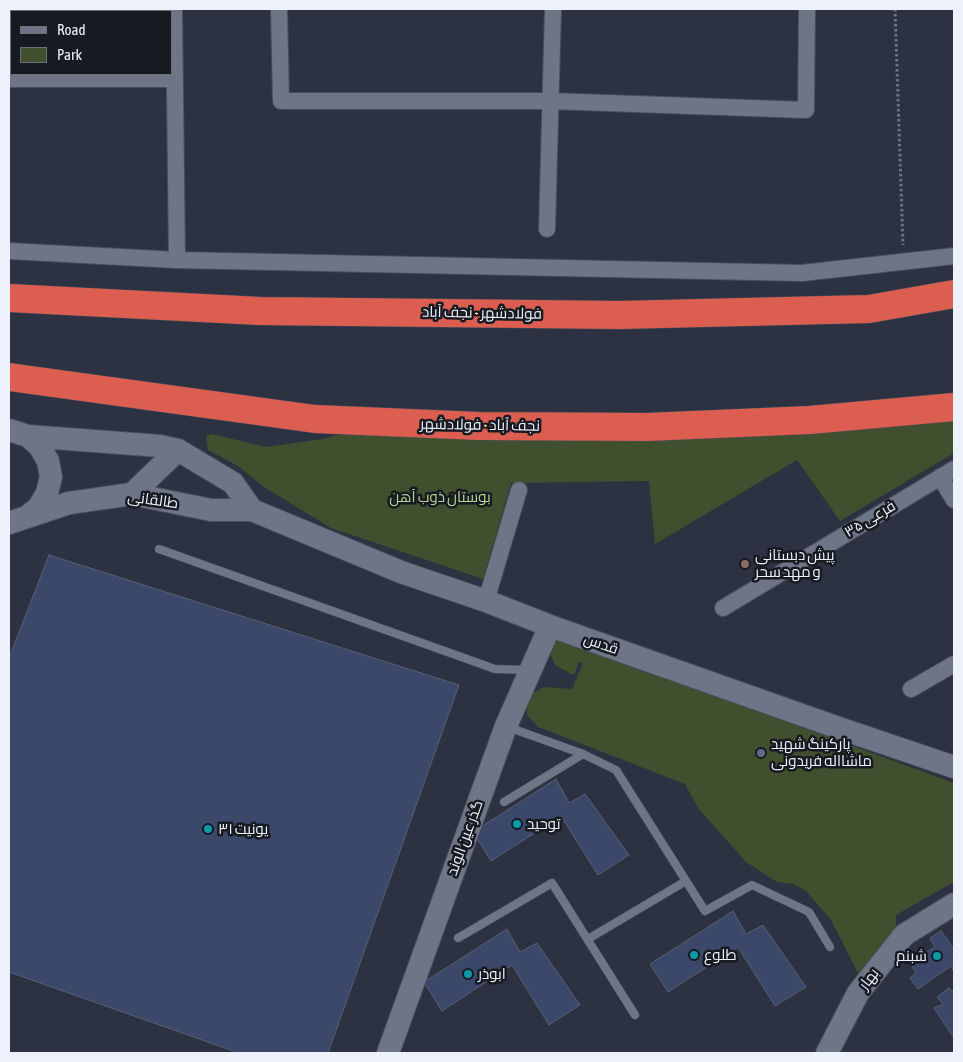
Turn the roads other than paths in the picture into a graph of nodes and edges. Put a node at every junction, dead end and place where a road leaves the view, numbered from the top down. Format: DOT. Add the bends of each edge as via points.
graph roads {
  1 [pos="174,9"];
  2 [pos="279,9"];
  3 [pos="553,9"];
  4 [pos="807,9"];
  5 [pos="9,79"];
  6 [pos="175,79"];
  7 [pos="550,101"];
  8 [pos="547,229"];
  9 [pos="9,251"];
  10 [pos="954,256"];
  11 [pos="177,260"];
  12 [pos="954,294"];
  13 [pos="9,298"];
  14 [pos="9,377"];
  15 [pos="954,407"];
  16 [pos="18,433"];
  17 [pos="178,450"];
  18 [pos="954,469"];
  19 [pos="940,477"];
  20 [pos="519,490"];
  21 [pos="132,494"];
  22 [pos="954,500"];
  23 [pos="252,510"];
  24 [pos="14,523"];
  25 [pos="158,549"];
  26 [pos="486,601"];
  27 [pos="723,608"];
  28 [pos="550,626"];
  29 [pos="954,664"];
  30 [pos="531,670"];
  31 [pos="911,690"];
  32 [pos="506,726"];
  33 [pos="583,754"];
  34 [pos="954,767"];
  35 [pos="504,802"];
  36 [pos="686,881"];
  37 [pos="954,904"];
  38 [pos="458,938"];
  39 [pos="588,939"];
  40 [pos="830,948"];
  41 [pos="635,1015"];
  42 [pos="388,1053"];
  43 [pos="827,1053"];
  1 -- 6 [label="street"];
  2 -- 7 [label="street" via="281,101"];
  3 -- 7 [label="street"];
  4 -- 7 [label="street" via="806,110"];
  5 -- 6 [label="street"];
  6 -- 11 [label="street"];
  7 -- 8 [label="street"];
  9 -- 11 [label="street"];
  10 -- 11 [label="street" via="802,273"];
  12 -- 13 [label="highway, فولادشهر - نجف آباد" via="869,309 619,315 260,311"];
  14 -- 15 [label="highway, نجف آباد - فولادشهر" via="315,419 478,426 656,427 810,420"];
  16 -- 17 [label="main road"];
  16 -- 24 [label="main road" via="40,447 48,461 50,477 47,493 39,507"];
  17 -- 21 [label="main road"];
  17 -- 23 [label="main road" via="233,483"];
  18 -- 19 [label="street, فرعی ۳۵"];
  19 -- 22 [label="street"];
  19 -- 27 [label="street, فرعی ۳۵"];
  20 -- 26 [label="street"];
  21 -- 23 [label="main road, طالقانی" via="211,510"];
  21 -- 24 [label="main road, طالقانی" via="69,503"];
  23 -- 26 [label="main road, قدس" via="401,572"];
  25 -- 30 [label="lane" via="496,669"];
  26 -- 28 [label="main road, قدس"];
  28 -- 30 [label="main road, گذر عین الوند"];
  28 -- 34 [label="main road, قدس"];
  29 -- 31 [label="street"];
  30 -- 32 [label="main road, گذر عین الوند"];
  32 -- 33 [label="lane"];
  32 -- 42 [label="main road, گذر عین الوند"];
  33 -- 35 [label="lane"];
  33 -- 36 [label="lane" via="616,770"];
  36 -- 39 [label="lane"];
  36 -- 40 [label="lane" via="705,911 752,885 809,912"];
  37 -- 43 [label="main road, بهار" via="904,935 858,993"];
  38 -- 39 [label="lane" via="552,883"];
  39 -- 41 [label="lane"];
}
